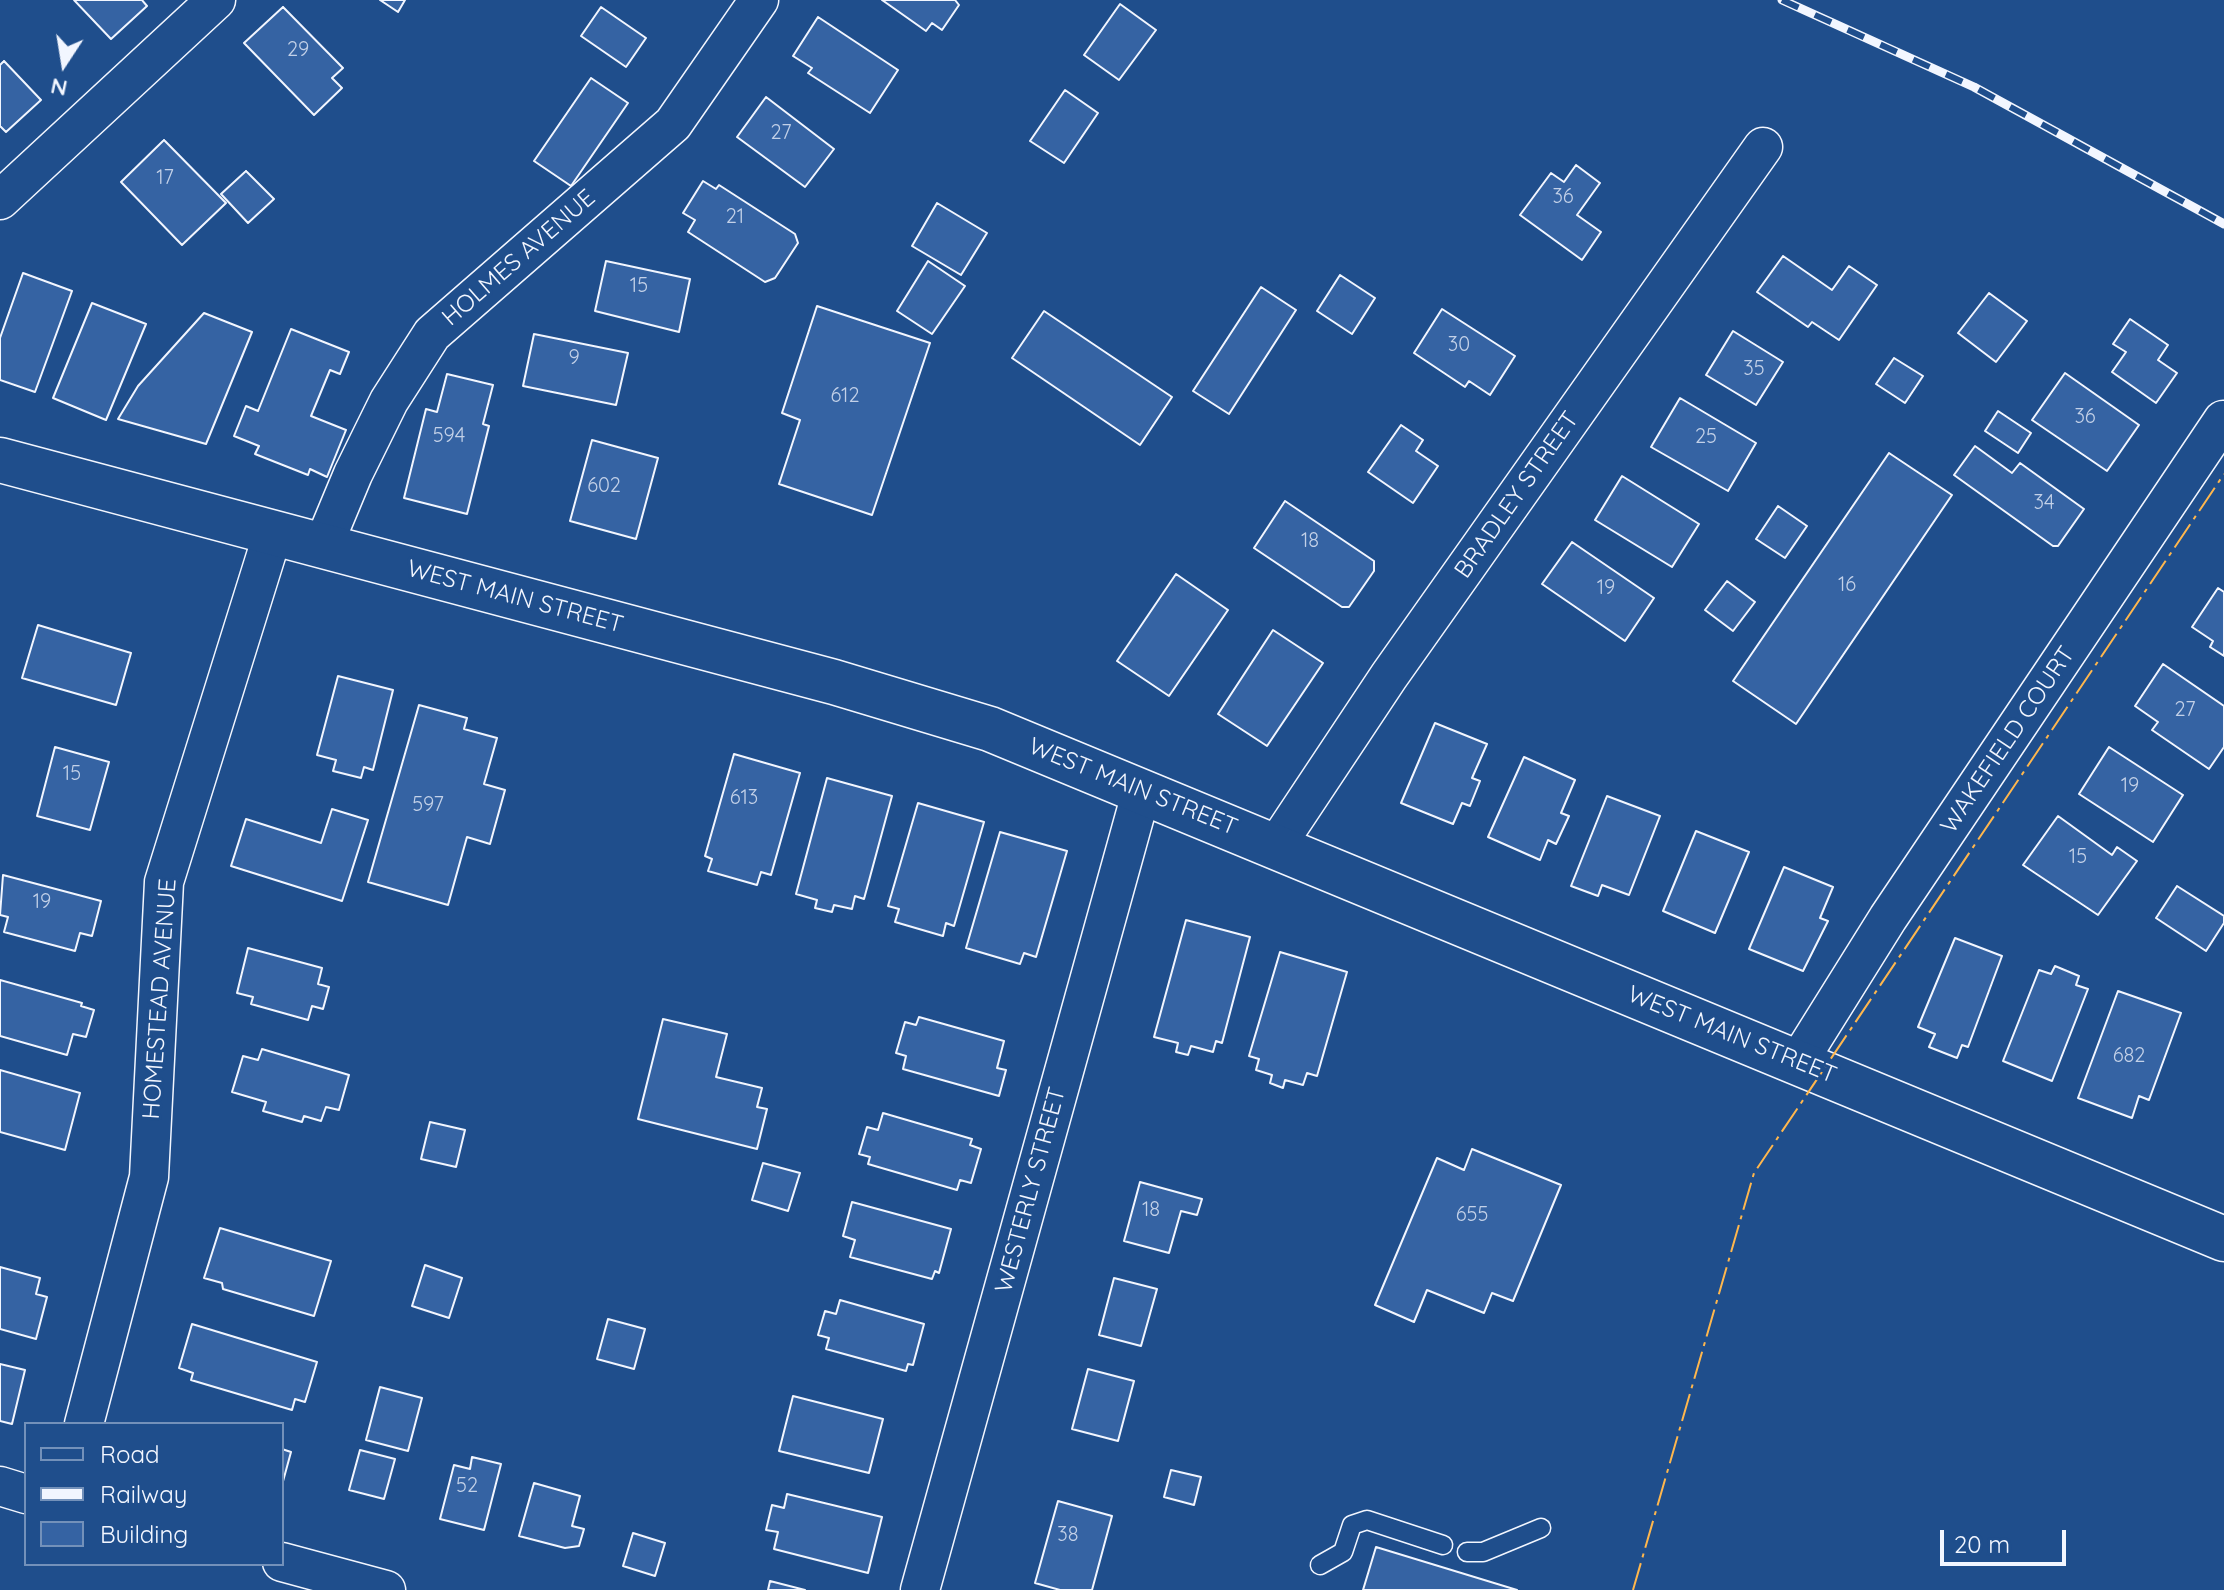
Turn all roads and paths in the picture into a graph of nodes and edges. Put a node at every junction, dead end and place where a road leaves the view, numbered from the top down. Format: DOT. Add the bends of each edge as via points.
graph roads {
  1 [pos="216,0"];
  2 [pos="759,0"];
  3 [pos="1763,147"];
  4 [pos="0,200"];
  5 [pos="2223,420"];
  6 [pos="0,460"];
  7 [pos="273,533"];
  8 [pos="323,546"];
  9 [pos="1142,790"];
  10 [pos="1276,846"];
  11 [pos="1798,1062"];
  12 [pos="2224,1239"];
  13 [pos="85,1422"];
  14 [pos="0,1486"];
  15 [pos="24,1493"];
  16 [pos="1541,1528"];
  17 [pos="1443,1545"];
  18 [pos="1467,1552"];
  19 [pos="284,1563"];
  20 [pos="1320,1565"];
  21 [pos="386,1590"];
  22 [pos="920,1590"];
  1 -- 4 [label="street"];
  2 -- 8 [label="street, HOLMES AVENUE" via="673,124 432,334 389,401"];
  3 -- 10 [label="street, BRADLEY STREET" via="1389,676"];
  5 -- 11 [label="street, WAKEFIELD COURT" via="1888,918"];
  6 -- 7 [label="main road, WEST MAIN STREET"];
  7 -- 8 [label="main road, WEST MAIN STREET"];
  7 -- 13 [label="street, HOMESTEAD AVENUE" via="164,882 149,1177"];
  8 -- 9 [label="main road, WEST MAIN STREET" via="934,710"];
  9 -- 10 [label="main road, WEST MAIN STREET"];
  9 -- 22 [label="street, WESTERLY STREET"];
  10 -- 11 [label="main road, WEST MAIN STREET"];
  11 -- 12 [label="main road, WEST MAIN STREET"];
  14 -- 15 [label="street"];
  16 -- 18 [label="lane" via="1483,1552"];
  17 -- 20 [label="lane" via="1367,1520 1352,1525 1343,1552"];
  19 -- 21 [label="street"];
}
